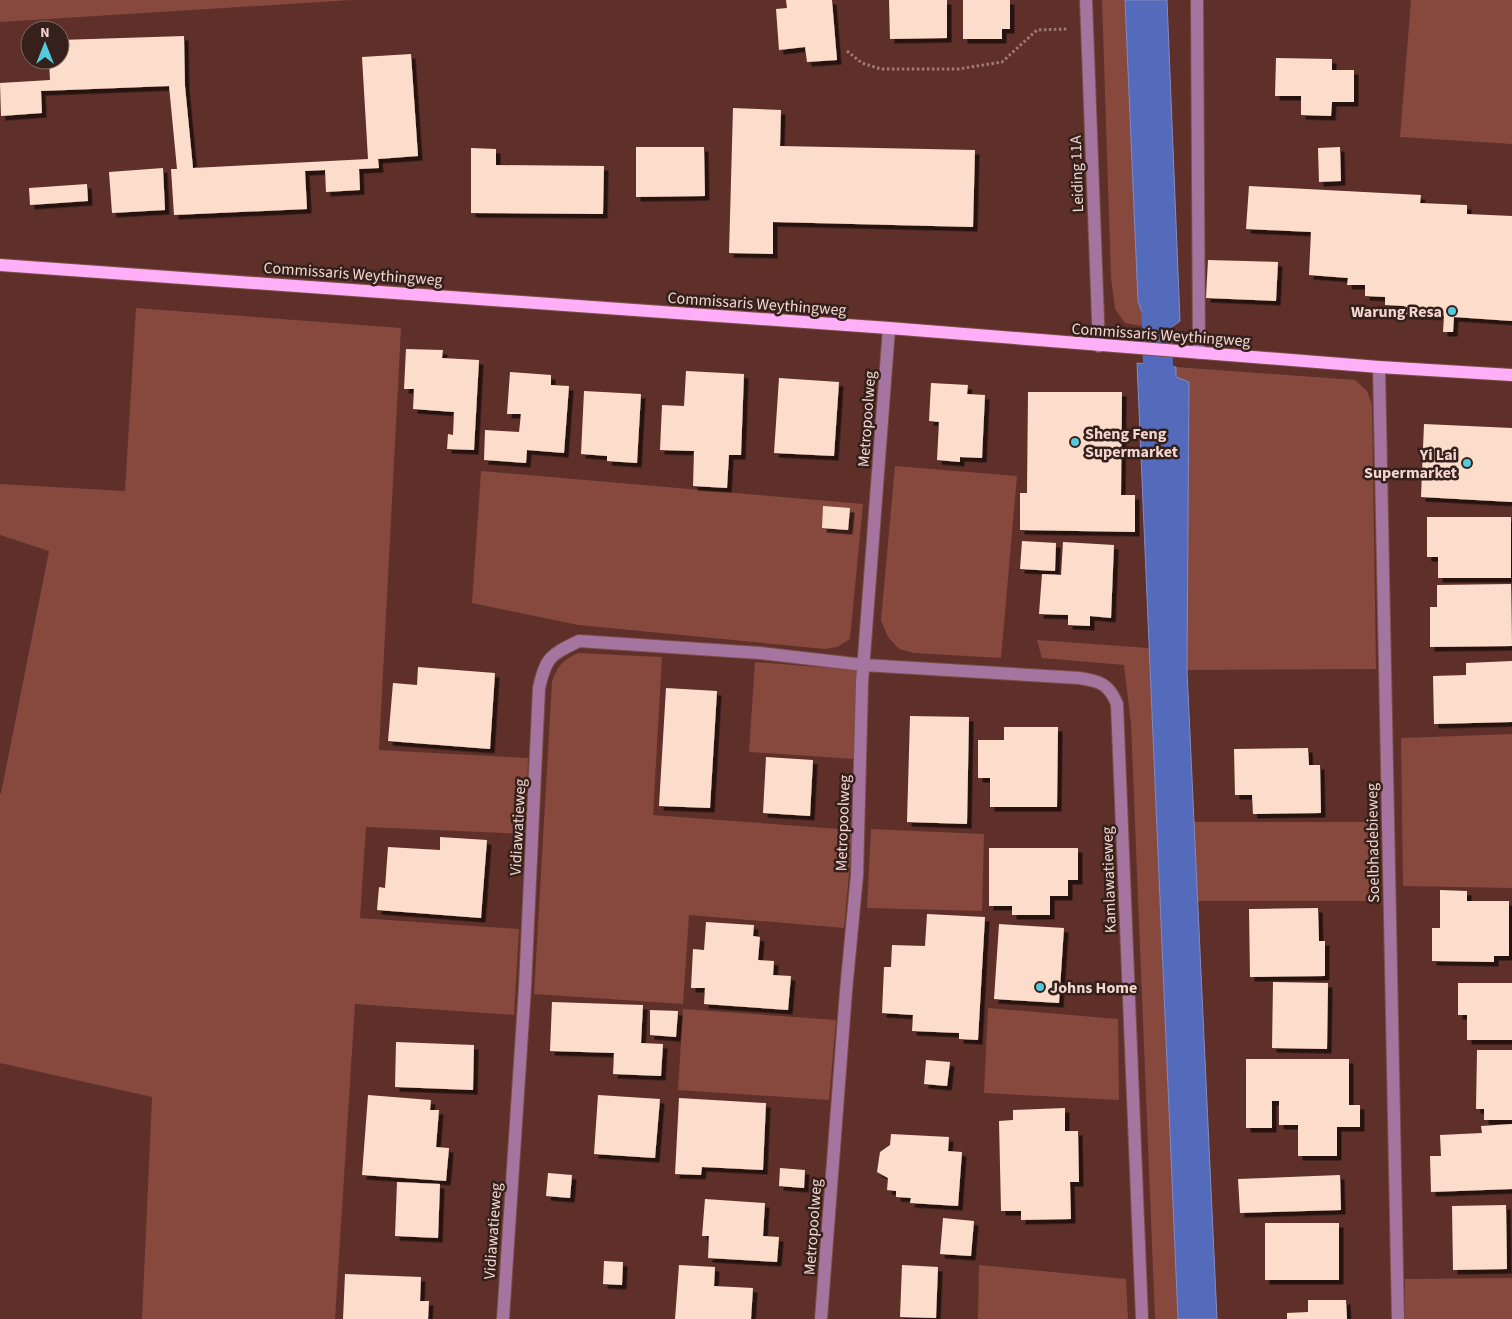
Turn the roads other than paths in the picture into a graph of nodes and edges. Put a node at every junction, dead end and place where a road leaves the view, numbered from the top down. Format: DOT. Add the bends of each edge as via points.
graph roads {
  1 [pos="1086,0"];
  2 [pos="1197,0"];
  3 [pos="0,265"];
  4 [pos="889,328"];
  5 [pos="1099,346"];
  6 [pos="1199,353"];
  7 [pos="1379,367"];
  8 [pos="1512,375"];
  9 [pos="864,665"];
  10 [pos="503,1319"];
  11 [pos="821,1319"];
  12 [pos="1142,1319"];
  13 [pos="1398,1319"];
  1 -- 5 [label="street, Leiding 11A"];
  2 -- 6 [label="street"];
  3 -- 4 [label="main road, Commissaris Weythingweg"];
  4 -- 5 [label="main road, Commissaris Weythingweg"];
  4 -- 9 [label="street, Metropoolweg"];
  5 -- 6 [label="main road, Commissaris Weythingweg"];
  6 -- 7 [label="main road, Commissaris Weythingweg"];
  7 -- 8 [label="main road, Commissaris Weythingweg"];
  7 -- 13 [label="street, Soelbhadebieweg"];
  9 -- 10 [label="street, Vidiawatieweg" via="760,653 579,641 558,651 544,666 540,688 525,987"];
  9 -- 11 [label="street, Metropoolweg" via="857,875"];
  9 -- 12 [label="street, Kamlawatieweg" via="1080,678 1103,684 1112,692 1117,704"];
}
